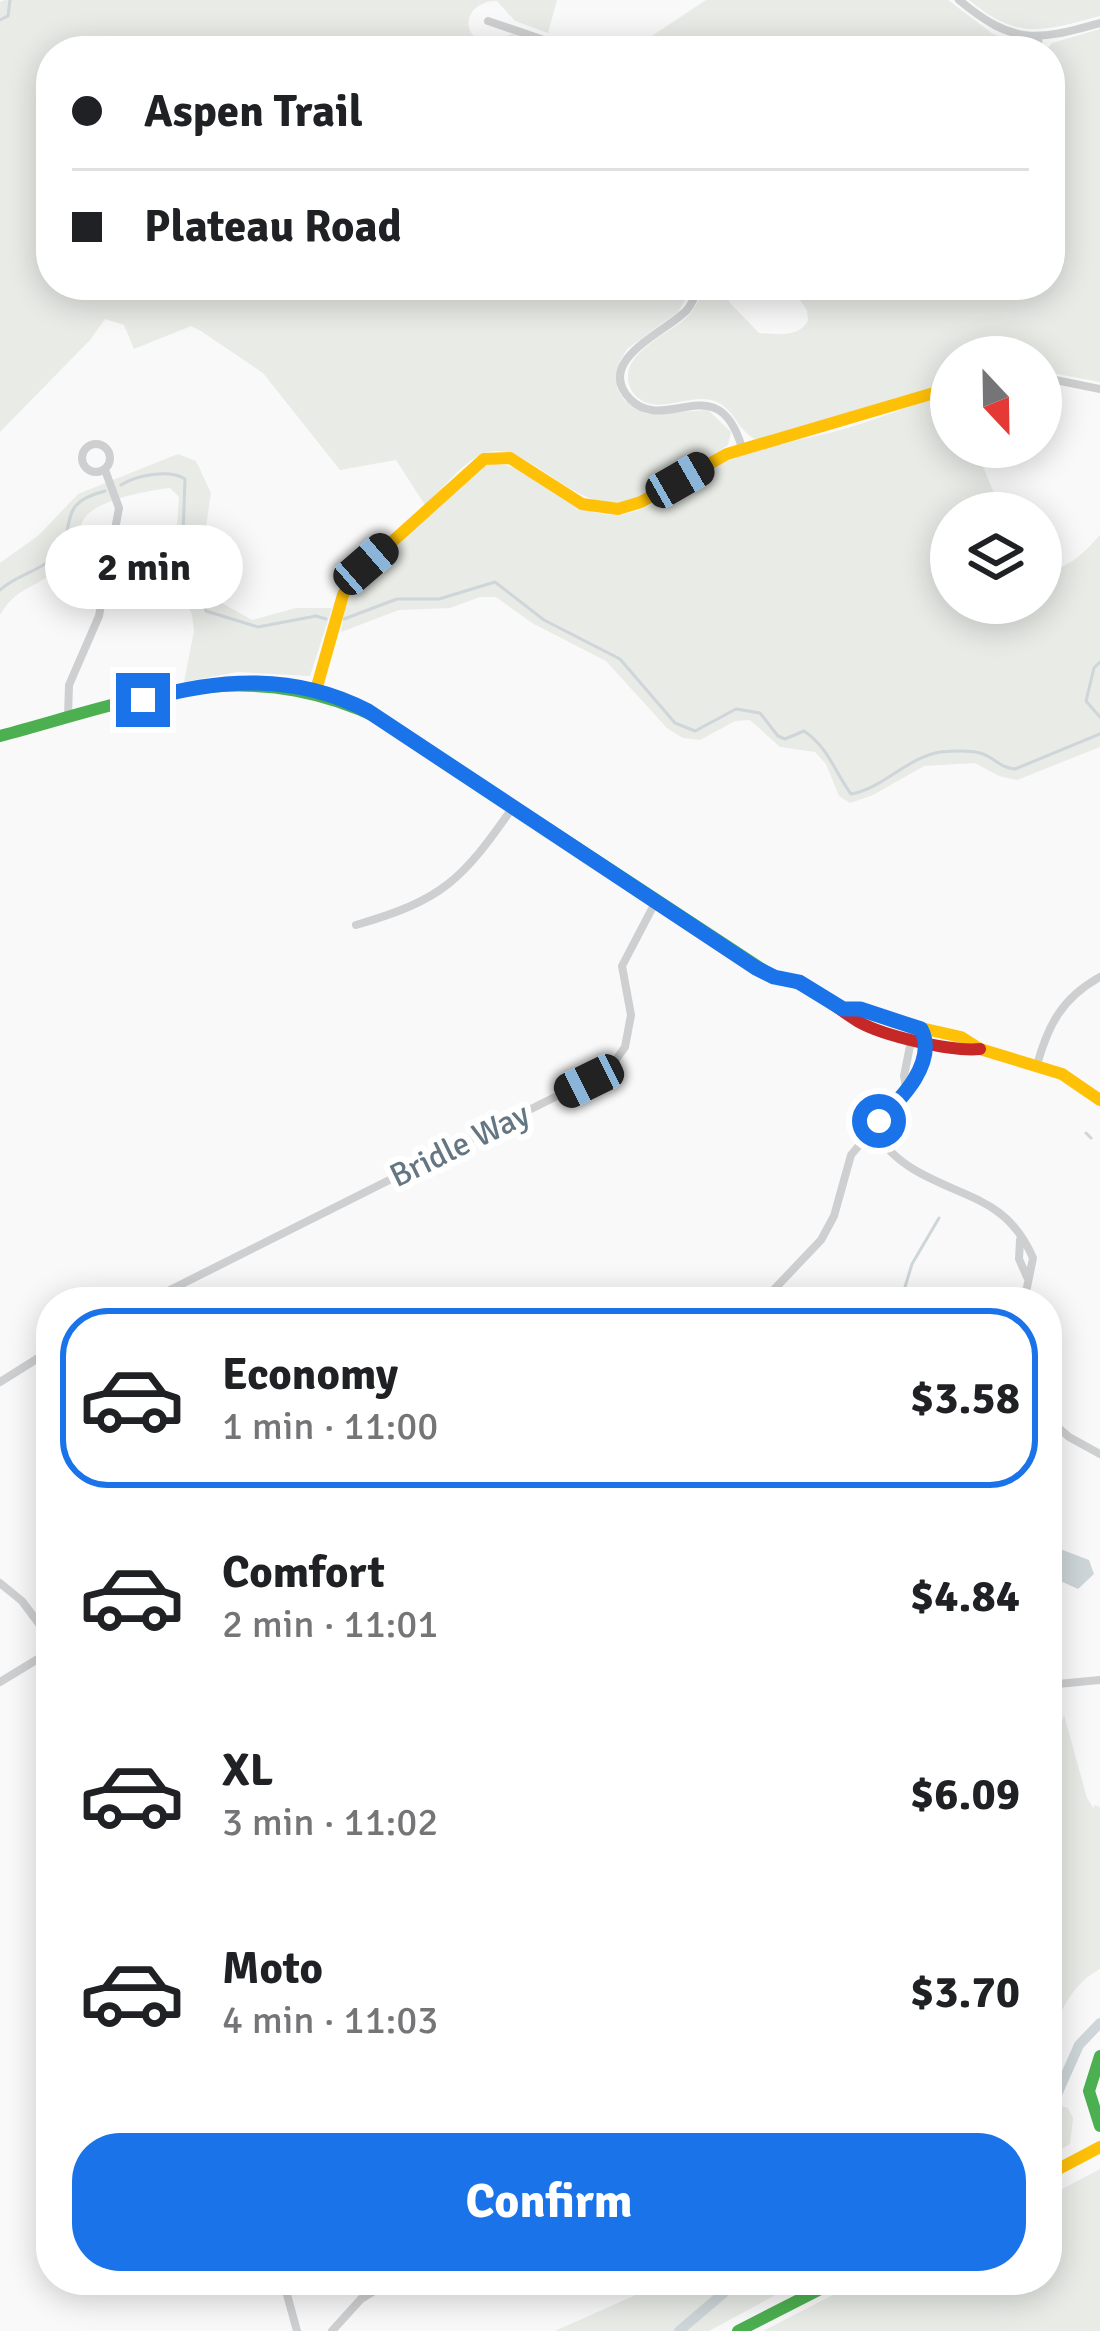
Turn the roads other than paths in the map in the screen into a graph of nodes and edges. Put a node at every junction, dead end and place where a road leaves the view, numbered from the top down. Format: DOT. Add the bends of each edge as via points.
graph roads {
  1 [pos="959,0"];
  2 [pos="488,21"];
  3 [pos="1100,23"];
  4 [pos="532,36"];
  5 [pos="1017,36"];
  6 [pos="1042,36"];
  7 [pos="691,300"];
  8 [pos="1062,381"];
  9 [pos="1100,389"];
  10 [pos="930,394"];
  11 [pos="742,449"];
  12 [pos="104,470"];
  13 [pos="316,690"];
  14 [pos="68,719"];
  15 [pos="0,736"];
  16 [pos="513,807"];
  17 [pos="656,902"];
  18 [pos="356,925"];
  19 [pos="1100,977"];
  20 [pos="919,1037"];
  21 [pos="1037,1065"];
  22 [pos="906,1087"];
  23 [pos="1100,1100"];
  24 [pos="870,1130"];
  25 [pos="176,1287"];
  26 [pos="776,1287"];
  27 [pos="1026,1287"];
  28 [pos="36,1359"];
  29 [pos="0,1382"];
  30 [pos="1062,1431"];
  31 [pos="1100,1454"];
  32 [pos="0,1582"];
  33 [pos="36,1620"];
  34 [pos="36,1660"];
  35 [pos="1100,1680"];
  36 [pos="0,1682"];
  37 [pos="1062,1684"];
  38 [pos="1100,2056"];
  39 [pos="1100,2126"];
  40 [pos="1100,2147"];
  41 [pos="1062,2167"];
  42 [pos="287,2295"];
  43 [pos="368,2295"];
  44 [pos="809,2295"];
  45 [pos="297,2331"];
  46 [pos="332,2331"];
  47 [pos="738,2331"];
  1 -- 5 [label="street"];
  2 -- 4 [label="street"];
  3 -- 6 [label="street"];
  7 -- 11 [label="street" via="634,350 622,382 644,408 715,407 730,419"];
  8 -- 9 [label="street"];
  10 -- 11 [label="street"];
  11 -- 13 [label="street" via="618,509 582,504 510,458 484,459 352,577"];
  12 -- 14 [label="street" via="119,508 99,616 69,685"];
  13 -- 14 [label="street" via="222,683"];
  13 -- 16 [label="street" via="368,711"];
  14 -- 15 [label="street"];
  16 -- 17 [label="street"];
  16 -- 18 [label="street" via="441,892"];
  17 -- 20 [label="street" via="756,968"];
  17 -- 25 [label="street, Bridle Way" via="622,966 631,1026 612,1065"];
  19 -- 21 [label="street" via="1059,1010"];
  20 -- 21 [label="street"];
  20 -- 22 [label="street"];
  20 -- 22 [label="street" via="917,1078"];
  21 -- 23 [label="street"];
  22 -- 24 [label="street"];
  24 -- 26 [label="street" via="846,1166 821,1240"];
  24 -- 27 [label="street" via="909,1167 996,1207 1020,1240"];
  28 -- 29 [label="street"];
  30 -- 31 [label="street"];
  32 -- 33 [label="street"];
  34 -- 36 [label="street"];
  35 -- 37 [label="street"];
  38 -- 39 [label="street" via="1089,2093"];
  40 -- 41 [label="street"];
  42 -- 45 [label="street"];
  43 -- 46 [label="street"];
  44 -- 47 [label="street"];
}
